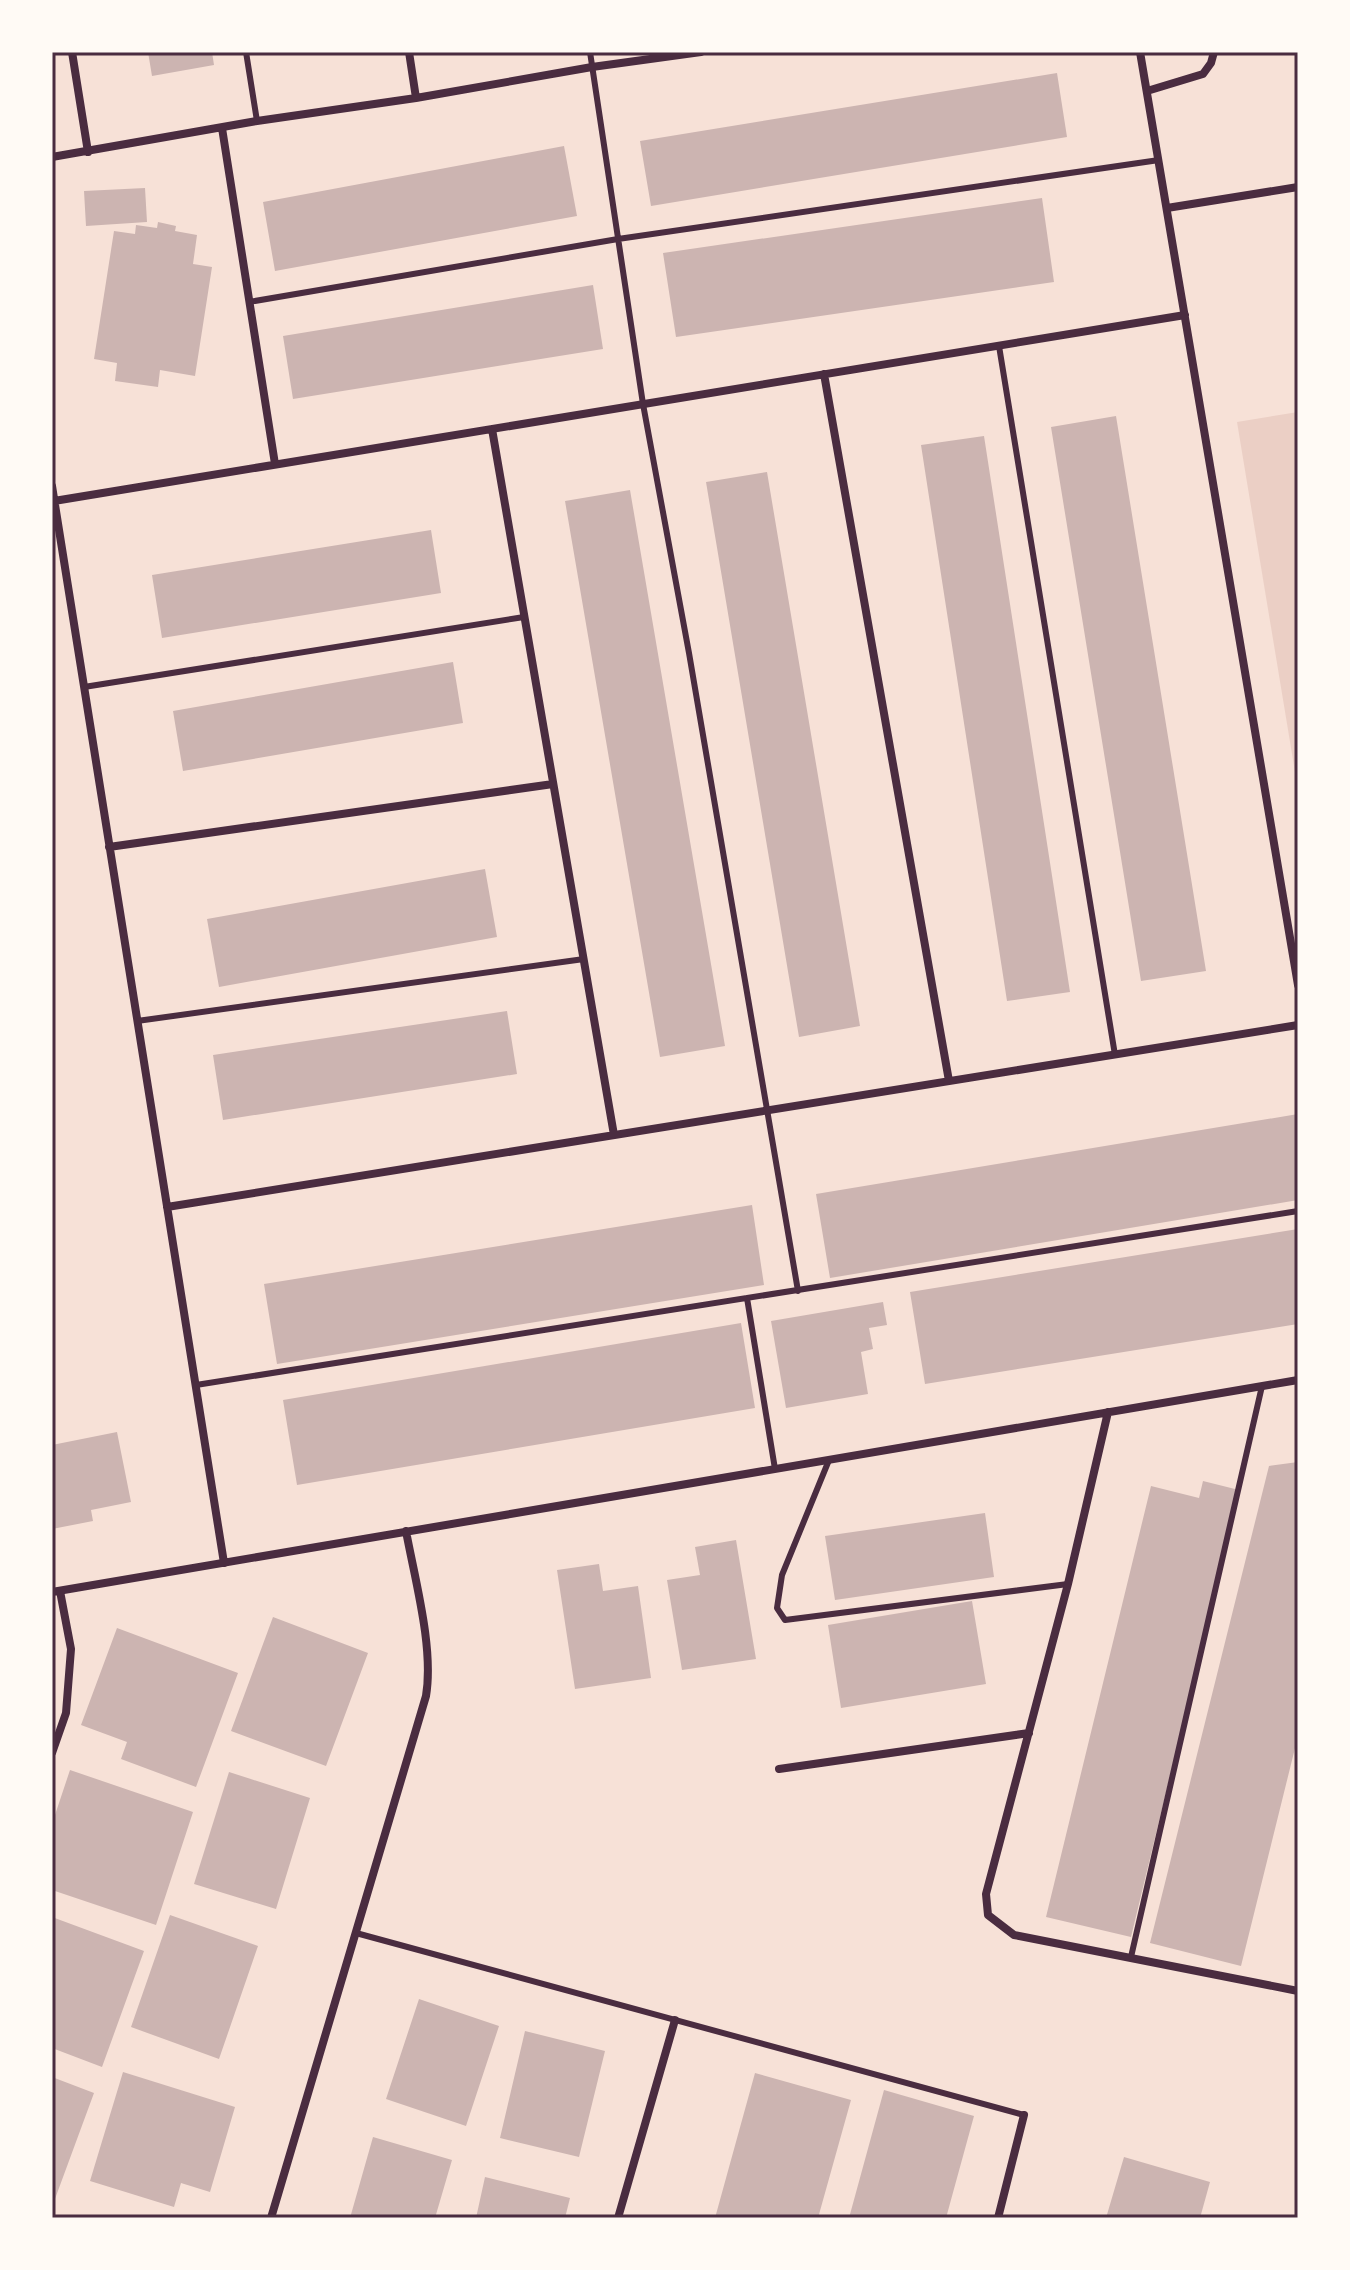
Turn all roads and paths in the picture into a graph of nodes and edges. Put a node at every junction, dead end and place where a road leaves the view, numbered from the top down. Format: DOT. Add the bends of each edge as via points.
graph roads {
  1 [pos="72,52"];
  2 [pos="246,52"];
  3 [pos="409,52"];
  4 [pos="590,52"];
  5 [pos="701,52"];
  6 [pos="1140,52"];
  7 [pos="1214,52"];
  8 [pos="592,67"];
  9 [pos="1147,91"];
  10 [pos="416,98"];
  11 [pos="257,121"];
  12 [pos="222,128"];
  13 [pos="88,152"];
  14 [pos="52,157"];
  15 [pos="1159,160"];
  16 [pos="1298,187"];
  17 [pos="1167,208"];
  18 [pos="618,239"];
  19 [pos="249,302"];
  20 [pos="1185,315"];
  21 [pos="999,346"];
  22 [pos="824,374"];
  23 [pos="643,404"];
  24 [pos="492,429"];
  25 [pos="275,464"];
  26 [pos="52,486"];
  27 [pos="54,501"];
  28 [pos="524,617"];
  29 [pos="84,687"];
  30 [pos="553,784"];
  31 [pos="109,847"];
  32 [pos="584,959"];
  33 [pos="1298,985"];
  34 [pos="137,1021"];
  35 [pos="1298,1025"];
  36 [pos="1115,1055"];
  37 [pos="949,1081"];
  38 [pos="767,1110"];
  39 [pos="614,1135"];
  40 [pos="167,1207"];
  41 [pos="1298,1211"];
  42 [pos="798,1291"];
  43 [pos="747,1298"];
  44 [pos="1298,1380"];
  45 [pos="196,1385"];
  46 [pos="1262,1386"];
  47 [pos="1108,1412"];
  48 [pos="829,1460"];
  49 [pos="775,1469"];
  50 [pos="406,1531"];
  51 [pos="224,1563"];
  52 [pos="1068,1584"];
  53 [pos="56,1592"];
  54 [pos="1029,1733"];
  55 [pos="52,1753"];
  56 [pos="779,1769"];
  57 [pos="356,1933"];
  58 [pos="1131,1957"];
  59 [pos="1298,1991"];
  60 [pos="675,2020"];
  61 [pos="1024,2115"];
  62 [pos="271,2218"];
  63 [pos="618,2218"];
  64 [pos="998,2218"];
  1 -- 13 [label="street"];
  2 -- 11 [label="lane"];
  3 -- 10 [label="street"];
  4 -- 8 [label="lane"];
  5 -- 8 [label="street"];
  6 -- 9 [label="street"];
  7 -- 9 [label="street" via="1203,74"];
  8 -- 10 [label="street"];
  8 -- 18 [label="lane"];
  9 -- 15 [label="street"];
  10 -- 11 [label="street"];
  11 -- 12 [label="street"];
  12 -- 13 [label="street"];
  12 -- 19 [label="street"];
  13 -- 14 [label="street"];
  15 -- 17 [label="street"];
  15 -- 18 [label="lane"];
  16 -- 17 [label="street"];
  17 -- 20 [label="street"];
  18 -- 19 [label="lane"];
  18 -- 23 [label="lane"];
  19 -- 25 [label="street"];
  20 -- 21 [label="street"];
  20 -- 33 [label="street"];
  21 -- 22 [label="street"];
  21 -- 36 [label="lane"];
  22 -- 23 [label="street"];
  22 -- 37 [label="street"];
  23 -- 24 [label="street"];
  23 -- 38 [label="lane"];
  24 -- 25 [label="street"];
  24 -- 28 [label="street"];
  25 -- 27 [label="street"];
  26 -- 27 [label="street"];
  27 -- 29 [label="street"];
  28 -- 29 [label="lane"];
  28 -- 30 [label="street"];
  29 -- 31 [label="street"];
  30 -- 31 [label="street"];
  30 -- 32 [label="street"];
  31 -- 34 [label="street"];
  32 -- 34 [label="lane"];
  32 -- 39 [label="street"];
  34 -- 40 [label="street"];
  35 -- 36 [label="street"];
  36 -- 37 [label="street"];
  37 -- 38 [label="street"];
  38 -- 39 [label="street"];
  38 -- 42 [label="lane"];
  39 -- 40 [label="street"];
  40 -- 45 [label="street"];
  41 -- 42 [label="lane"];
  42 -- 43 [label="lane"];
  43 -- 45 [label="lane"];
  43 -- 49 [label="lane"];
  44 -- 46 [label="street"];
  45 -- 51 [label="street"];
  46 -- 47 [label="street"];
  46 -- 58 [label="lane"];
  47 -- 48 [label="street"];
  47 -- 52 [label="street"];
  48 -- 49 [label="street"];
  48 -- 52 [label="lane" via="782,1575 777,1608 785,1620"];
  49 -- 50 [label="street"];
  50 -- 51 [label="street"];
  50 -- 57 [label="street" via="429,1676"];
  51 -- 53 [label="street"];
  52 -- 54 [label="street"];
  53 -- 55 [label="street" via="71,1649 66,1713"];
  54 -- 56 [label="street"];
  54 -- 58 [label="street" via="986,1894 988,1915 1014,1935"];
  57 -- 60 [label="lane"];
  57 -- 62 [label="street"];
  58 -- 59 [label="street"];
  60 -- 61 [label="lane"];
  60 -- 63 [label="street"];
  61 -- 64 [label="street"];
}
